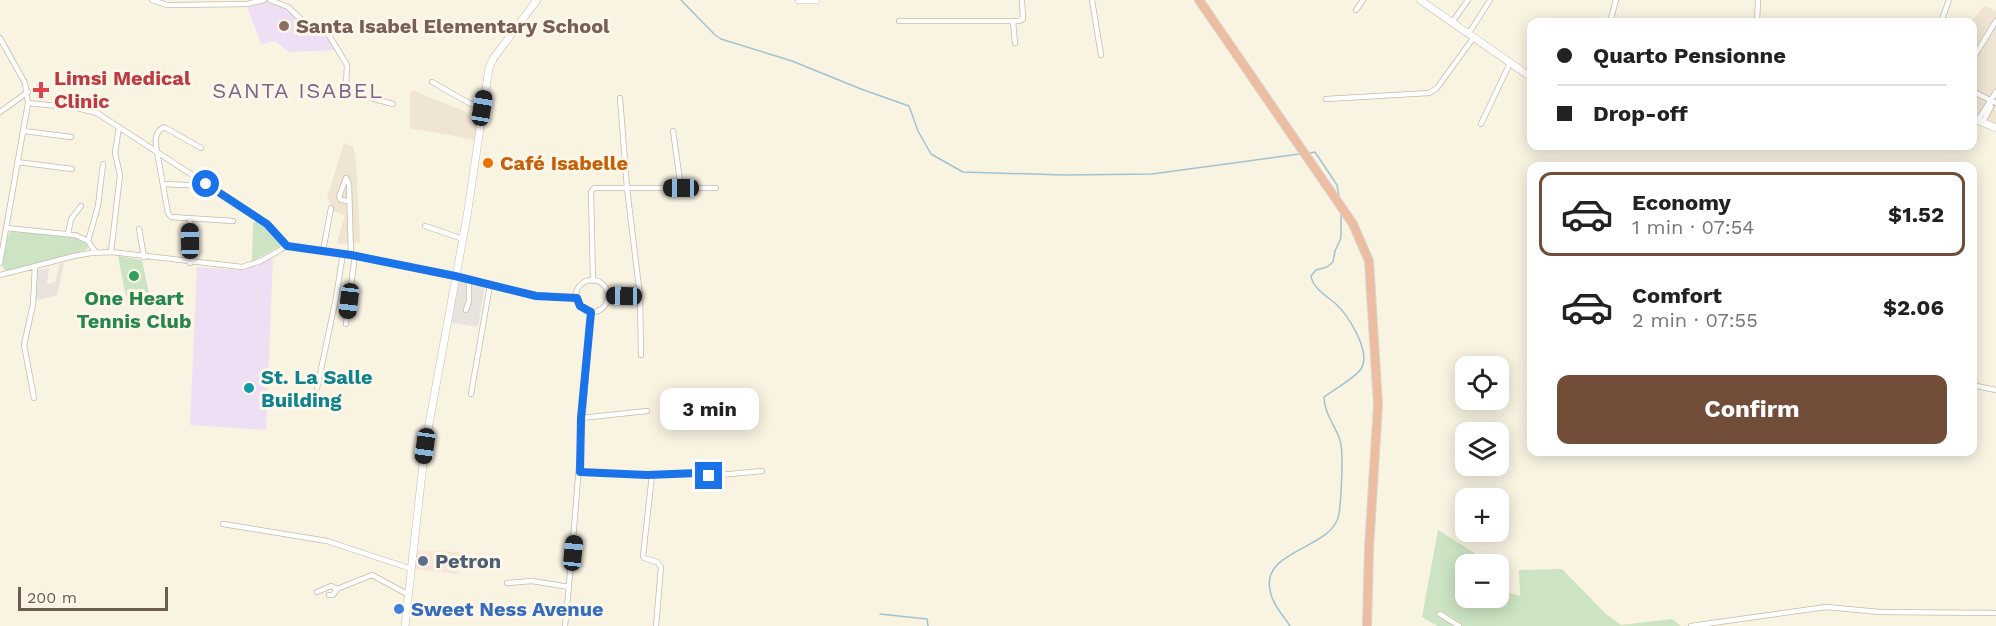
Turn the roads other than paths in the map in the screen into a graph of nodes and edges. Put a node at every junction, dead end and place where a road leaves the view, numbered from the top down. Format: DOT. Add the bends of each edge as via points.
graph roads {
  1 [pos="152,0"];
  2 [pos="264,0"];
  3 [pos="270,0"];
  4 [pos="537,0"];
  5 [pos="799,0"];
  6 [pos="816,0"];
  7 [pos="1022,0"];
  8 [pos="1092,0"];
  9 [pos="1199,0"];
  10 [pos="1363,0"];
  11 [pos="1420,0"];
  12 [pos="1468,0"];
  13 [pos="1490,0"];
  14 [pos="1616,0"];
  15 [pos="1758,0"];
  16 [pos="1949,0"];
  17 [pos="1356,10"];
  18 [pos="1611,18"];
  19 [pos="1757,18"];
  20 [pos="1942,18"];
  21 [pos="899,21"];
  22 [pos="1013,21"];
  23 [pos="1453,21"];
  24 [pos="1996,21"];
  25 [pos="1471,35"];
  26 [pos="0,38"];
  27 [pos="1015,43"];
  28 [pos="1977,52"];
  29 [pos="1101,55"];
  30 [pos="1510,63"];
  31 [pos="1527,75"];
  32 [pos="432,82"];
  33 [pos="28,92"];
  34 [pos="1996,92"];
  35 [pos="1977,94"];
  36 [pos="620,98"];
  37 [pos="1326,99"];
  38 [pos="1992,102"];
  39 [pos="28,103"];
  40 [pos="393,104"];
  41 [pos="482,108"];
  42 [pos="0,112"];
  43 [pos="1978,120"];
  44 [pos="1481,124"];
  45 [pos="119,127"];
  46 [pos="1996,128"];
  47 [pos="24,130"];
  48 [pos="673,131"];
  49 [pos="71,137"];
  50 [pos="201,148"];
  51 [pos="157,152"];
  52 [pos="17,162"];
  53 [pos="103,164"];
  54 [pos="72,169"];
  55 [pos="163,184"];
  56 [pos="208,186"];
  57 [pos="627,188"];
  58 [pos="681,188"];
  59 [pos="716,188"];
  60 [pos="350,201"];
  61 [pos="81,206"];
  62 [pos="332,208"];
  63 [pos="190,219"];
  64 [pos="233,221"];
  65 [pos="424,226"];
  66 [pos="6,228"];
  67 [pos="139,230"];
  68 [pos="68,234"];
  69 [pos="463,238"];
  70 [pos="88,241"];
  71 [pos="287,246"];
  72 [pos="323,251"];
  73 [pos="111,252"];
  74 [pos="96,253"];
  75 [pos="343,253"];
  76 [pos="353,255"];
  77 [pos="144,257"];
  78 [pos="190,262"];
  79 [pos="0,263"];
  80 [pos="35,266"];
  81 [pos="0,275"];
  82 [pos="455,276"];
  83 [pos="469,279"];
  84 [pos="593,281"];
  85 [pos="490,285"];
  86 [pos="608,295"];
  87 [pos="640,296"];
  88 [pos="577,298"];
  89 [pos="466,310"];
  90 [pos="591,312"];
  91 [pos="346,324"];
  92 [pos="641,355"];
  93 [pos="1977,386"];
  94 [pos="317,388"];
  95 [pos="1996,390"];
  96 [pos="471,394"];
  97 [pos="34,398"];
  98 [pos="647,411"];
  99 [pos="581,418"];
  100 [pos="762,471"];
  101 [pos="580,472"];
  102 [pos="652,475"];
  103 [pos="223,524"];
  104 [pos="412,569"];
  105 [pos="507,583"];
  106 [pos="569,587"];
  107 [pos="337,589"];
  108 [pos="317,592"];
  109 [pos="328,595"];
  110 [pos="409,595"];
  111 [pos="1996,613"];
  112 [pos="1440,614"];
  113 [pos="405,626"];
  114 [pos="565,626"];
  115 [pos="656,626"];
  116 [pos="1367,626"];
  117 [pos="1460,626"];
  118 [pos="1691,626"];
  1 -- 2 [label="street" via="175,5 247,4"];
  3 -- 40 [label="street" via="288,7 306,24 324,27 346,65 349,92"];
  4 -- 41 [label="street" via="493,59"];
  5 -- 6 [label="street"];
  7 -- 22 [label="street" via="1023,20"];
  8 -- 29 [label="street"];
  9 -- 116 [label="highway" via="1353,224 1369,261 1377,405"];
  10 -- 17 [label="street"];
  11 -- 23 [label="street"];
  12 -- 23 [label="street"];
  13 -- 25 [label="street"];
  14 -- 18 [label="street"];
  15 -- 19 [label="street"];
  16 -- 20 [label="street"];
  21 -- 22 [label="street"];
  22 -- 27 [label="street"];
  23 -- 25 [label="street"];
  24 -- 28 [label="street"];
  25 -- 30 [label="street"];
  25 -- 37 [label="street" via="1437,88 1429,93"];
  26 -- 33 [label="street"];
  30 -- 31 [label="street"];
  30 -- 44 [label="street"];
  32 -- 41 [label="street"];
  33 -- 39 [label="street"];
  33 -- 42 [label="street"];
  34 -- 38 [label="street"];
  35 -- 38 [label="street"];
  36 -- 57 [label="street"];
  38 -- 43 [label="street"];
  39 -- 45 [label="street" via="90,110"];
  39 -- 47 [label="street"];
  41 -- 69 [label="street"];
  43 -- 46 [label="street"];
  45 -- 51 [label="street"];
  45 -- 73 [label="street" via="115,153 120,175"];
  47 -- 49 [label="street"];
  47 -- 52 [label="street"];
  48 -- 58 [label="street"];
  50 -- 51 [label="street" via="164,127 155,139"];
  51 -- 55 [label="street"];
  51 -- 56 [label="street"];
  52 -- 54 [label="street"];
  52 -- 66 [label="street"];
  53 -- 70 [label="street" via="98,206"];
  55 -- 56 [label="street"];
  55 -- 63 [label="street" via="168,216"];
  56 -- 71 [label="street" via="267,224"];
  57 -- 58 [label="street"];
  57 -- 84 [label="street" via="597,187 591,192"];
  57 -- 87 [label="street"];
  58 -- 59 [label="street"];
  60 -- 60 [label="street" via="339,197 346,178 348,179"];
  60 -- 76 [label="street"];
  61 -- 68 [label="street" via="71,219"];
  62 -- 72 [label="street"];
  63 -- 64 [label="street"];
  63 -- 78 [label="street"];
  65 -- 69 [label="street"];
  66 -- 68 [label="street"];
  66 -- 79 [label="street"];
  67 -- 77 [label="street"];
  68 -- 70 [label="street"];
  69 -- 82 [label="street"];
  70 -- 74 [label="street"];
  71 -- 72 [label="street"];
  71 -- 78 [label="street" via="242,267"];
  72 -- 75 [label="street"];
  73 -- 74 [label="street"];
  73 -- 77 [label="street"];
  74 -- 80 [label="street"];
  75 -- 76 [label="street"];
  75 -- 94 [label="street"];
  76 -- 82 [label="street"];
  76 -- 91 [label="street"];
  77 -- 78 [label="street"];
  80 -- 81 [label="street"];
  80 -- 97 [label="street" via="33,304 24,345"];
  82 -- 83 [label="street"];
  82 -- 104 [label="street" via="425,446"];
  83 -- 85 [label="street"];
  83 -- 89 [label="street"];
  84 -- 86 [label="street" via="602,284"];
  84 -- 88 [label="street" via="581,286"];
  85 -- 88 [label="street" via="536,296"];
  85 -- 96 [label="street"];
  86 -- 87 [label="street"];
  86 -- 90 [label="street" via="603,308"];
  87 -- 92 [label="street"];
  88 -- 90 [label="street" via="580,306"];
  90 -- 99 [label="street"];
  93 -- 95 [label="street"];
  98 -- 99 [label="street"];
  99 -- 101 [label="street"];
  100 -- 102 [label="street" via="709,476"];
  101 -- 102 [label="street"];
  101 -- 106 [label="street"];
  102 -- 115 [label="street" via="643,556 662,567"];
  103 -- 104 [label="street" via="327,541"];
  104 -- 110 [label="street"];
  105 -- 106 [label="street" via="532,581"];
  106 -- 114 [label="street"];
  107 -- 108 [label="street" via="331,586"];
  107 -- 109 [label="street"];
  107 -- 110 [label="street" via="372,575"];
  110 -- 113 [label="street"];
  111 -- 118 [label="street" via="1880,612 1826,607"];
  112 -- 117 [label="street"];
}
